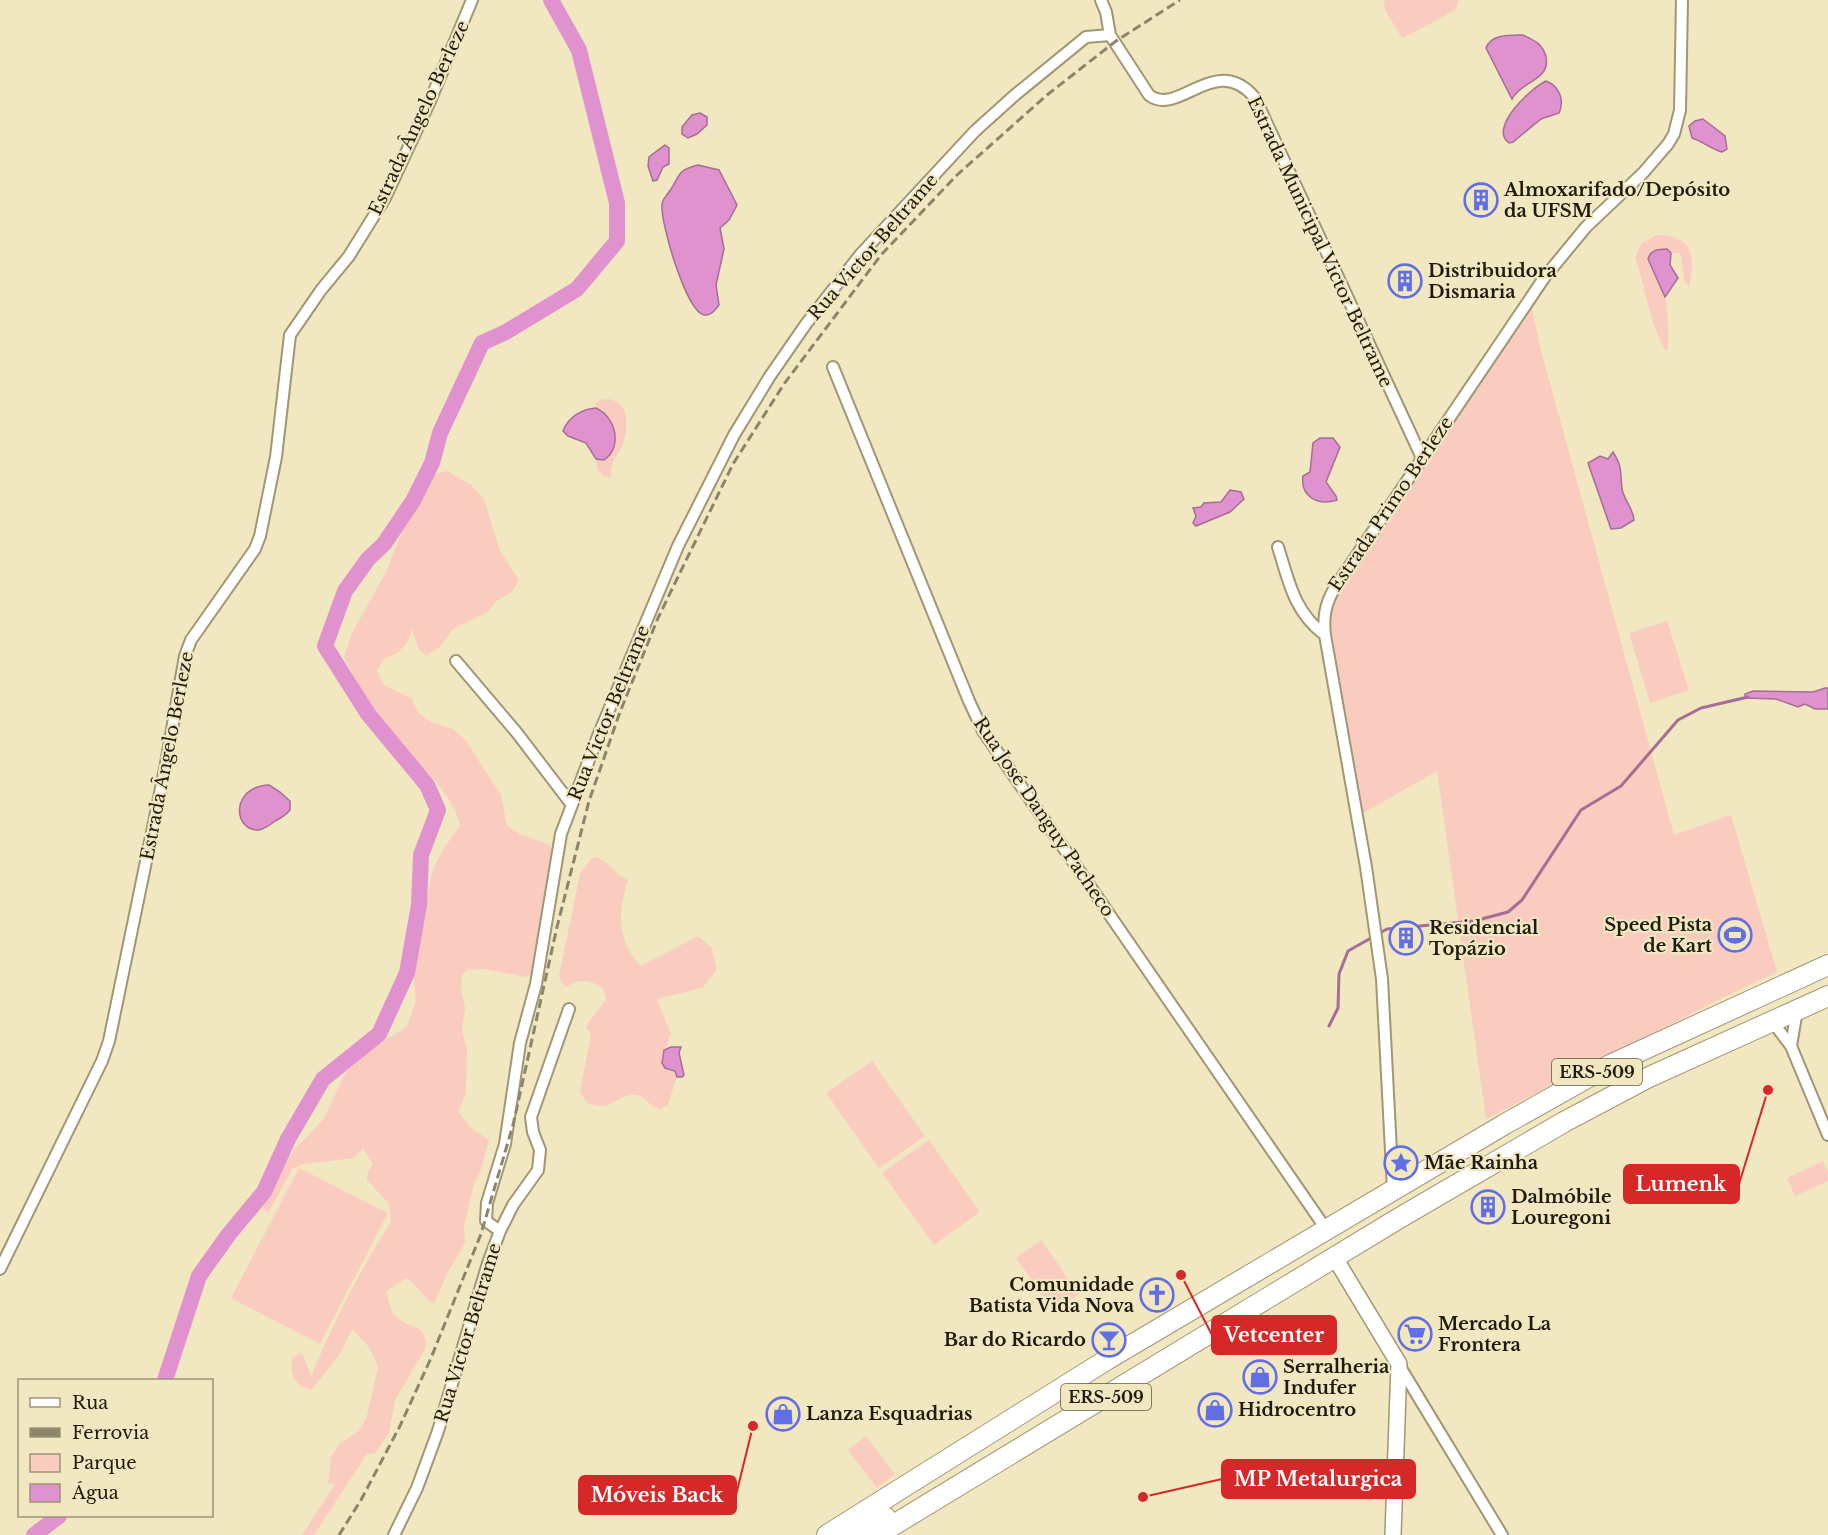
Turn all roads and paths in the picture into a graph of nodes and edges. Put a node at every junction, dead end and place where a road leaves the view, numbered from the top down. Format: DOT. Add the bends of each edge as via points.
graph roads {
  1 [pos="472,0"];
  2 [pos="1101,0"];
  3 [pos="1682,0"];
  4 [pos="1110,35"];
  5 [pos="833,367"];
  6 [pos="1422,458"];
  7 [pos="1278,547"];
  8 [pos="1325,635"];
  9 [pos="456,661"];
  10 [pos="572,806"];
  11 [pos="1828,966"];
  12 [pos="1828,996"];
  13 [pos="569,1009"];
  14 [pos="1797,1010"];
  15 [pos="1772,1021"];
  16 [pos="1791,1046"];
  17 [pos="1610,1065"];
  18 [pos="1647,1078"];
  19 [pos="1828,1135"];
  20 [pos="1393,1189"];
  21 [pos="1401,1217"];
  22 [pos="1326,1229"];
  23 [pos="500,1231"];
  24 [pos="1335,1258"];
  25 [pos="0,1269"];
  26 [pos="1399,1364"];
  27 [pos="1016,1418"];
  28 [pos="884,1532"];
  29 [pos="394,1535"];
  30 [pos="827,1535"];
  31 [pos="856,1535"];
  32 [pos="1393,1535"];
  33 [pos="1502,1535"];
  1 -- 25 [label="street, Estrada Ângelo Berleze" via="381,206 290,335 276,457 260,536 255,549 191,640 185,656 109,1041"];
  2 -- 4 [label="street, Estrada Municipal Victor Beltrame"];
  3 -- 6 [label="street, Estrada Primo Berleze" via="1680,110 1671,139 1550,270"];
  4 -- 6 [label="street, Estrada Municipal Victor Beltrame" via="1154,99 1168,100 1206,84 1225,81 1240,84 1255,98"];
  4 -- 10 [label="street, Rua Victor Beltrame" via="1086,38 975,131 860,255 770,375 734,435 678,546"];
  5 -- 22 [label="street, Rua José Danguy Pacheco" via="983,730"];
  6 -- 8 [label="street, Estrada Primo Berleze" via="1326,603"];
  7 -- 8 [label="street" via="1296,603"];
  8 -- 20 [label="street, Estrada Primo Berleze" via="1382,979"];
  9 -- 10 [label="street"];
  10 -- 23 [label="street, Rua Victor Beltrame" via="561,834 536,984 517,1059 505,1144 487,1203 486,1221"];
  11 -- 17 [label="highway, ERS-509"];
  11 -- 18 [label="highway" via="1772,1004 1657,1058 1648,1064"];
  12 -- 14 [label="highway, ERS-509"];
  13 -- 23 [label="street" via="531,1117 540,1150 538,1170"];
  14 -- 15 [label="highway, ERS-509"];
  14 -- 16 [label="street"];
  15 -- 16 [label="street"];
  15 -- 18 [label="highway, ERS-509"];
  16 -- 19 [label="street"];
  17 -- 20 [label="highway, ERS-509"];
  17 -- 21 [label="highway" via="1606,1083 1465,1165"];
  18 -- 21 [label="highway, ERS-509"];
  20 -- 22 [label="highway, ERS-509"];
  21 -- 24 [label="highway, ERS-509"];
  22 -- 27 [label="highway, ERS-509"];
  23 -- 29 [label="street, Rua Victor Beltrame" via="422,1477"];
  24 -- 26 [label="street"];
  24 -- 28 [label="highway, ERS-509"];
  26 -- 32 [label="street"];
  26 -- 33 [label="street"];
  27 -- 30 [label="highway, ERS-509"];
  27 -- 31 [label="highway" via="942,1484"];
}
